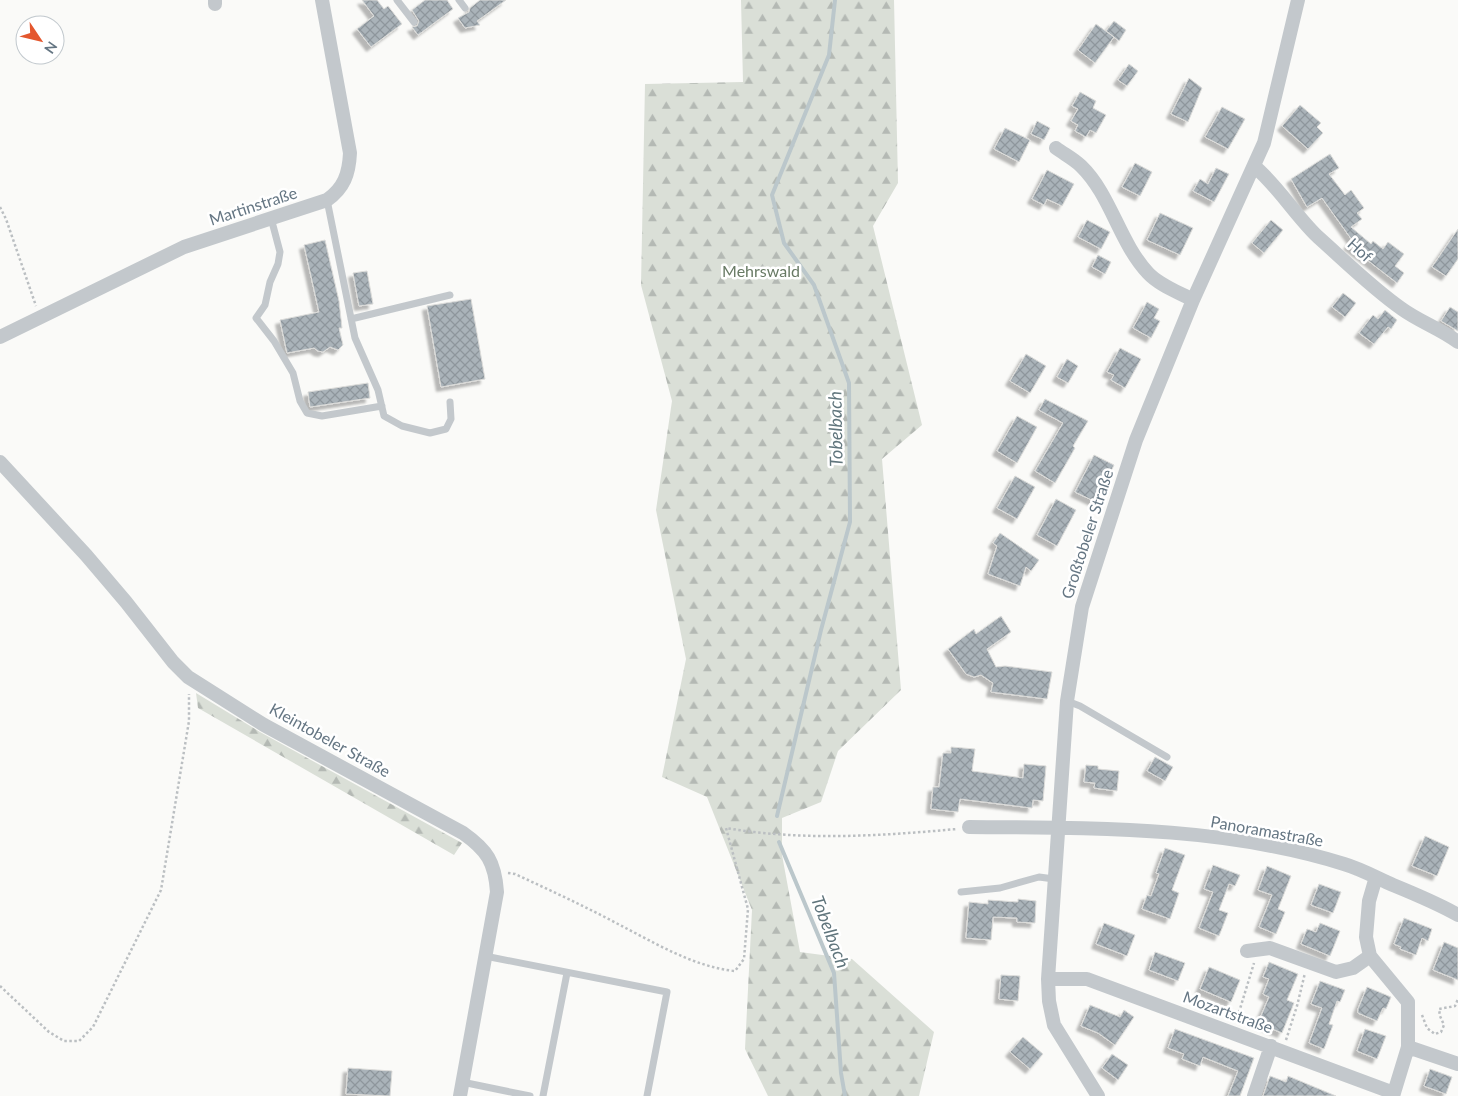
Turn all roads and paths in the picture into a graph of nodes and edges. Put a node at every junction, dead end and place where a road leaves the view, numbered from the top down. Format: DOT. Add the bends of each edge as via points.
graph roads {
  1 [pos="322,0"];
  2 [pos="397,0"];
  3 [pos="459,0"];
  4 [pos="1298,0"];
  5 [pos="465,8"];
  6 [pos="414,22"];
  7 [pos="1056,148"];
  8 [pos="1254,166"];
  9 [pos="327,200"];
  10 [pos="0,207"];
  11 [pos="271,218"];
  12 [pos="450,295"];
  13 [pos="1193,300"];
  14 [pos="40,317"];
  15 [pos="351,319"];
  16 [pos="0,337"];
  17 [pos="1458,342"];
  18 [pos="450,402"];
  19 [pos="382,406"];
  20 [pos="0,462"];
  21 [pos="188,677"];
  22 [pos="1067,701"];
  23 [pos="1167,757"];
  24 [pos="969,827"];
  25 [pos="1058,828"];
  26 [pos="494,872"];
  27 [pos="1376,877"];
  28 [pos="1054,879"];
  29 [pos="961,892"];
  30 [pos="1458,915"];
  31 [pos="1253,950"];
  32 [pos="485,956"];
  33 [pos="1370,956"];
  34 [pos="1307,962"];
  35 [pos="567,972"];
  36 [pos="1048,980"];
  37 [pos="0,986"];
  38 [pos="1458,999"];
  39 [pos="1421,1014"];
  40 [pos="1232,1033"];
  41 [pos="1408,1047"];
  42 [pos="1277,1049"];
  43 [pos="1458,1064"];
  44 [pos="462,1082"];
  45 [pos="1393,1094"];
  46 [pos="460,1096"];
  47 [pos="530,1096"];
  48 [pos="542,1096"];
  49 [pos="647,1096"];
  50 [pos="1098,1096"];
  51 [pos="1254,1096"];
  1 -- 9 [label="street, Martinstraße" via="350,152 346,179"];
  2 -- 6 [label="lane"];
  3 -- 5 [label="lane"];
  4 -- 8 [label="street, Großtobeler Straße" via="1264,143"];
  7 -- 13 [label="street" via="1081,166 1096,185 1132,251 1148,273"];
  8 -- 13 [label="street, Großtobeler Straße"];
  8 -- 17 [label="street, Hof" via="1316,235 1388,299"];
  9 -- 11 [label="street, Martinstraße"];
  9 -- 15 [label="lane"];
  10 -- 14 [label="path"];
  11 -- 14 [label="street, Martinstraße" via="184,248"];
  11 -- 19 [label="lane" via="280,252 265,305 256,318 293,373 307,414 322,416"];
  12 -- 15 [label="lane"];
  13 -- 22 [label="street, Großtobeler Straße" via="1136,440 1105,532 1082,607"];
  14 -- 16 [label="street, Martinstraße"];
  15 -- 19 [label="lane"];
  18 -- 19 [label="lane" via="446,429 430,433 402,426 384,416"];
  20 -- 21 [label="street, Kleintobeler Straße" via="86,555"];
  21 -- 26 [label="street, Kleintobeler Straße" via="264,725 463,833 486,852"];
  21 -- 37 [label="path" via="189,720 161,890 94,1027 79,1041 64,1041 49,1032"];
  22 -- 23 [label="lane"];
  22 -- 25 [label="street, Großtobeler Straße"];
  24 -- 25 [label="street, Panoramastraße"];
  24 -- 26 [label="path" via="912,833 801,836 726,828 748,909 744,959 736,971 720,969 662,947 515,874"];
  25 -- 27 [label="street, Panoramastraße" via="1228,839 1300,852 1346,864"];
  25 -- 28 [label="street, Großtobeler Straße"];
  26 -- 32 [label="street, Kleintobeler Straße" via="497,892"];
  27 -- 30 [label="street, Panoramastraße"];
  27 -- 33 [label="street" via="1369,901 1366,937"];
  28 -- 29 [label="lane" via="1040,877 1000,888"];
  28 -- 36 [label="street, Großtobeler Straße"];
  31 -- 34 [label="street" via="1270,948"];
  31 -- 40 [label="path"];
  32 -- 35 [label="lane"];
  32 -- 44 [label="street, Kleintobeler Straße"];
  33 -- 34 [label="street" via="1353,968 1336,972"];
  33 -- 41 [label="street" via="1408,1002"];
  34 -- 42 [label="path" via="1297,1006"];
  35 -- 48 [label="lane"];
  35 -- 49 [label="lane" via="667,992"];
  36 -- 40 [label="street, Mozartstraße" via="1087,979"];
  36 -- 50 [label="street, Großtobeler Straße" via="1054,1025"];
  38 -- 39 [label="path" via="1455,1006 1439,1009 1444,1025 1441,1032 1435,1034 1427,1028"];
  40 -- 42 [label="street, Mozartstraße"];
  41 -- 43 [label="street"];
  41 -- 45 [label="street"];
  42 -- 45 [label="street, Mozartstraße"];
  42 -- 51 [label="street"];
  44 -- 46 [label="street, Kleintobeler Straße"];
  44 -- 47 [label="lane"];
}
